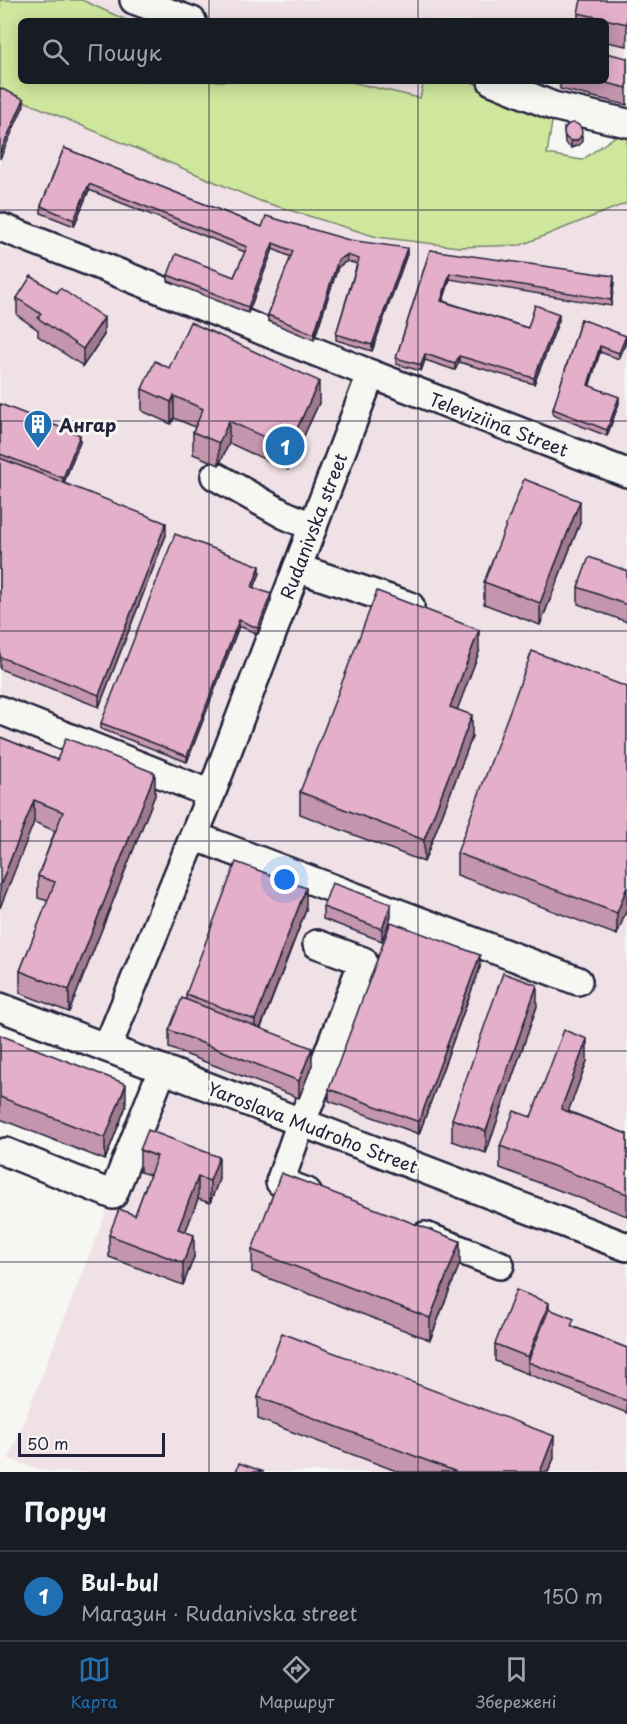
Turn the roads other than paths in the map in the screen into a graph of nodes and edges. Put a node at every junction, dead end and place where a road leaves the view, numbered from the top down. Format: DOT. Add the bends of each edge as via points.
graph roads {
  1 [pos="134,0"];
  2 [pos="184,18"];
  3 [pos="499,84"];
  4 [pos="627,123"];
  5 [pos="0,227"];
  6 [pos="371,374"];
  7 [pos="625,468"];
  8 [pos="215,476"];
  9 [pos="313,527"];
  10 [pos="297,568"];
  11 [pos="425,612"];
  12 [pos="0,710"];
  13 [pos="211,794"];
  14 [pos="194,836"];
  15 [pos="317,944"];
  16 [pos="578,981"];
  17 [pos="0,1008"];
  18 [pos="107,1048"];
  19 [pos="162,1070"];
  20 [pos="301,1122"];
  21 [pos="6,1152"];
  22 [pos="335,1203"];
  23 [pos="401,1227"];
  24 [pos="627,1247"];
  25 [pos="500,1265"];
  1 -- 2 [label="street"];
  3 -- 4 [label="street" via="553,106"];
  5 -- 6 [label="street"];
  6 -- 7 [label="street, Televiziina Street"];
  6 -- 9 [label="street, Rudanivska street"];
  8 -- 9 [label="street"];
  9 -- 10 [label="street, Rudanivska street"];
  10 -- 11 [label="street"];
  10 -- 13 [label="street, Rudanivska street"];
  12 -- 13 [label="street"];
  13 -- 14 [label="street, Rudanivska street"];
  14 -- 16 [label="street"];
  14 -- 18 [label="street, Rudanivska street"];
  15 -- 20 [label="street" via="363,961"];
  17 -- 18 [label="street, Yaroslava Mudroho Street"];
  18 -- 19 [label="street, Yaroslava Mudroho Street"];
  19 -- 20 [label="street, Yaroslava Mudroho Street"];
  19 -- 21 [label="street" via="113,1195"];
  20 -- 22 [label="street" via="280,1182"];
  20 -- 24 [label="street, Yaroslava Mudroho Street"];
  23 -- 25 [label="street"];
}
